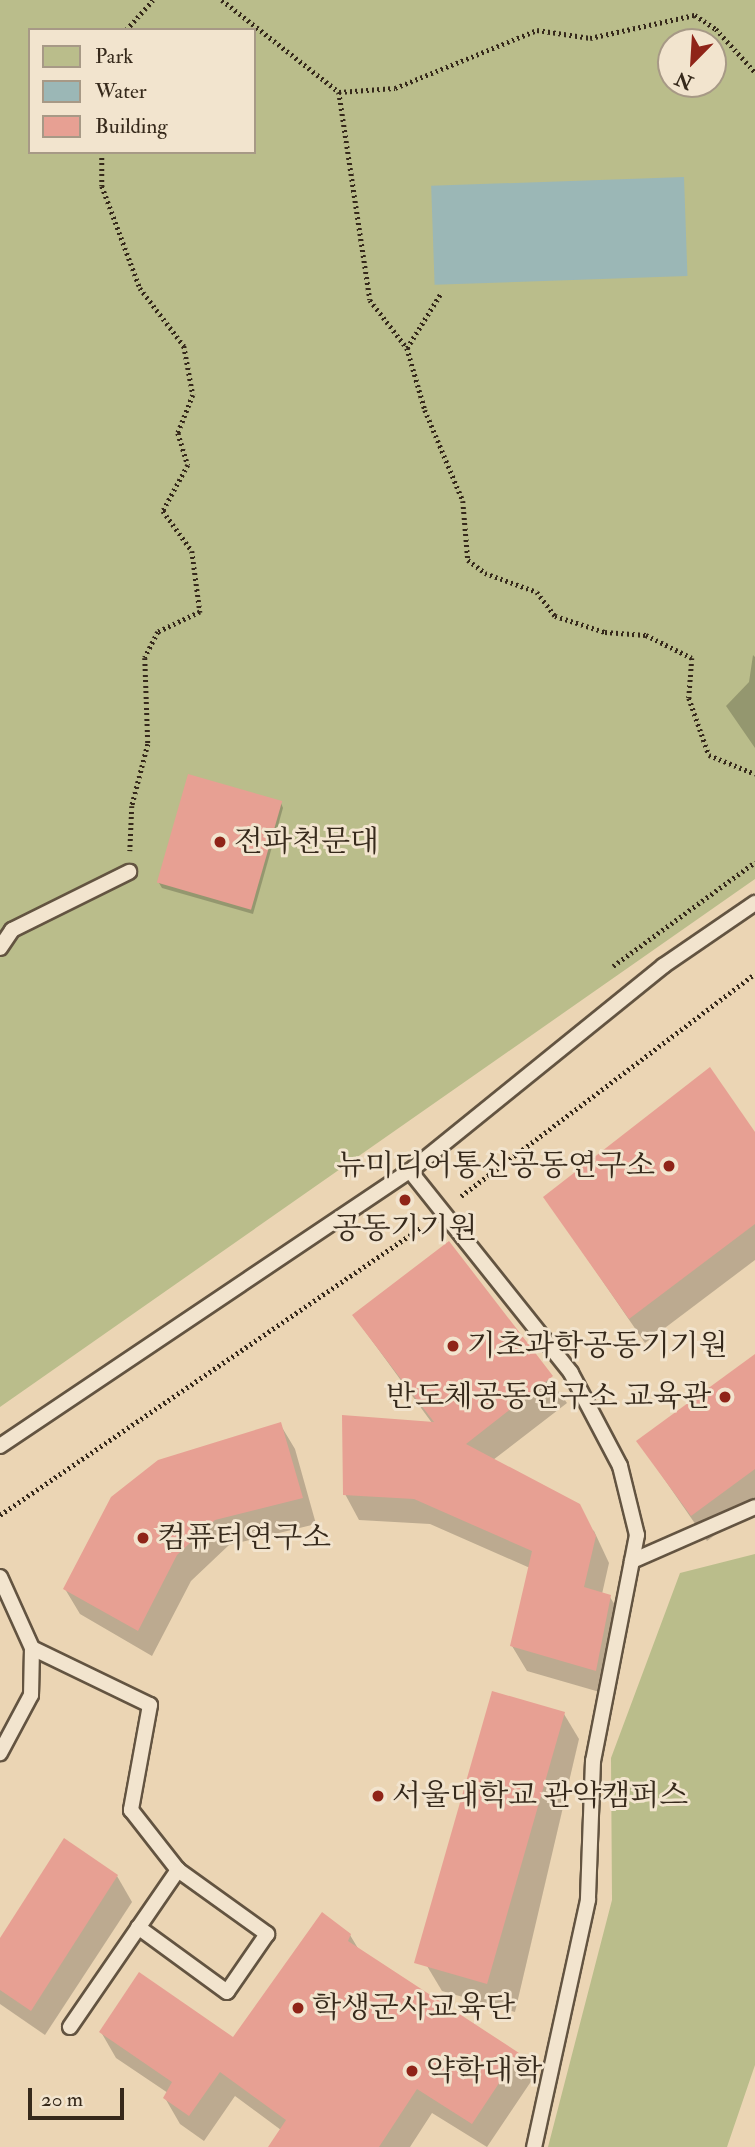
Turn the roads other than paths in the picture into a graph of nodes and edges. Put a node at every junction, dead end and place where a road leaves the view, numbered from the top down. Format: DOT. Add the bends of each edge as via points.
graph roads {
  1 [pos="129,872"];
  2 [pos="755,902"];
  3 [pos="0,948"];
  4 [pos="410,1171"];
  5 [pos="0,1446"];
  6 [pos="755,1507"];
  7 [pos="632,1561"];
  8 [pos="0,1577"];
  9 [pos="32,1648"];
  10 [pos="0,1753"];
  11 [pos="178,1870"];
  12 [pos="138,1927"];
  13 [pos="70,2027"];
  14 [pos="534,2147"];
  1 -- 3 [label="lane" via="12,930"];
  2 -- 4 [label="lane" via="663,966"];
  4 -- 5 [label="lane"];
  4 -- 7 [label="lane" via="571,1373 620,1466 637,1535"];
  6 -- 7 [label="lane"];
  7 -- 14 [label="lane" via="593,1761 588,1900"];
  8 -- 9 [label="lane"];
  9 -- 10 [label="lane" via="31,1695"];
  9 -- 11 [label="lane" via="150,1705 131,1810"];
  11 -- 12 [label="lane"];
  11 -- 12 [label="lane" via="267,1934 228,1992"];
  12 -- 13 [label="lane"];
}
